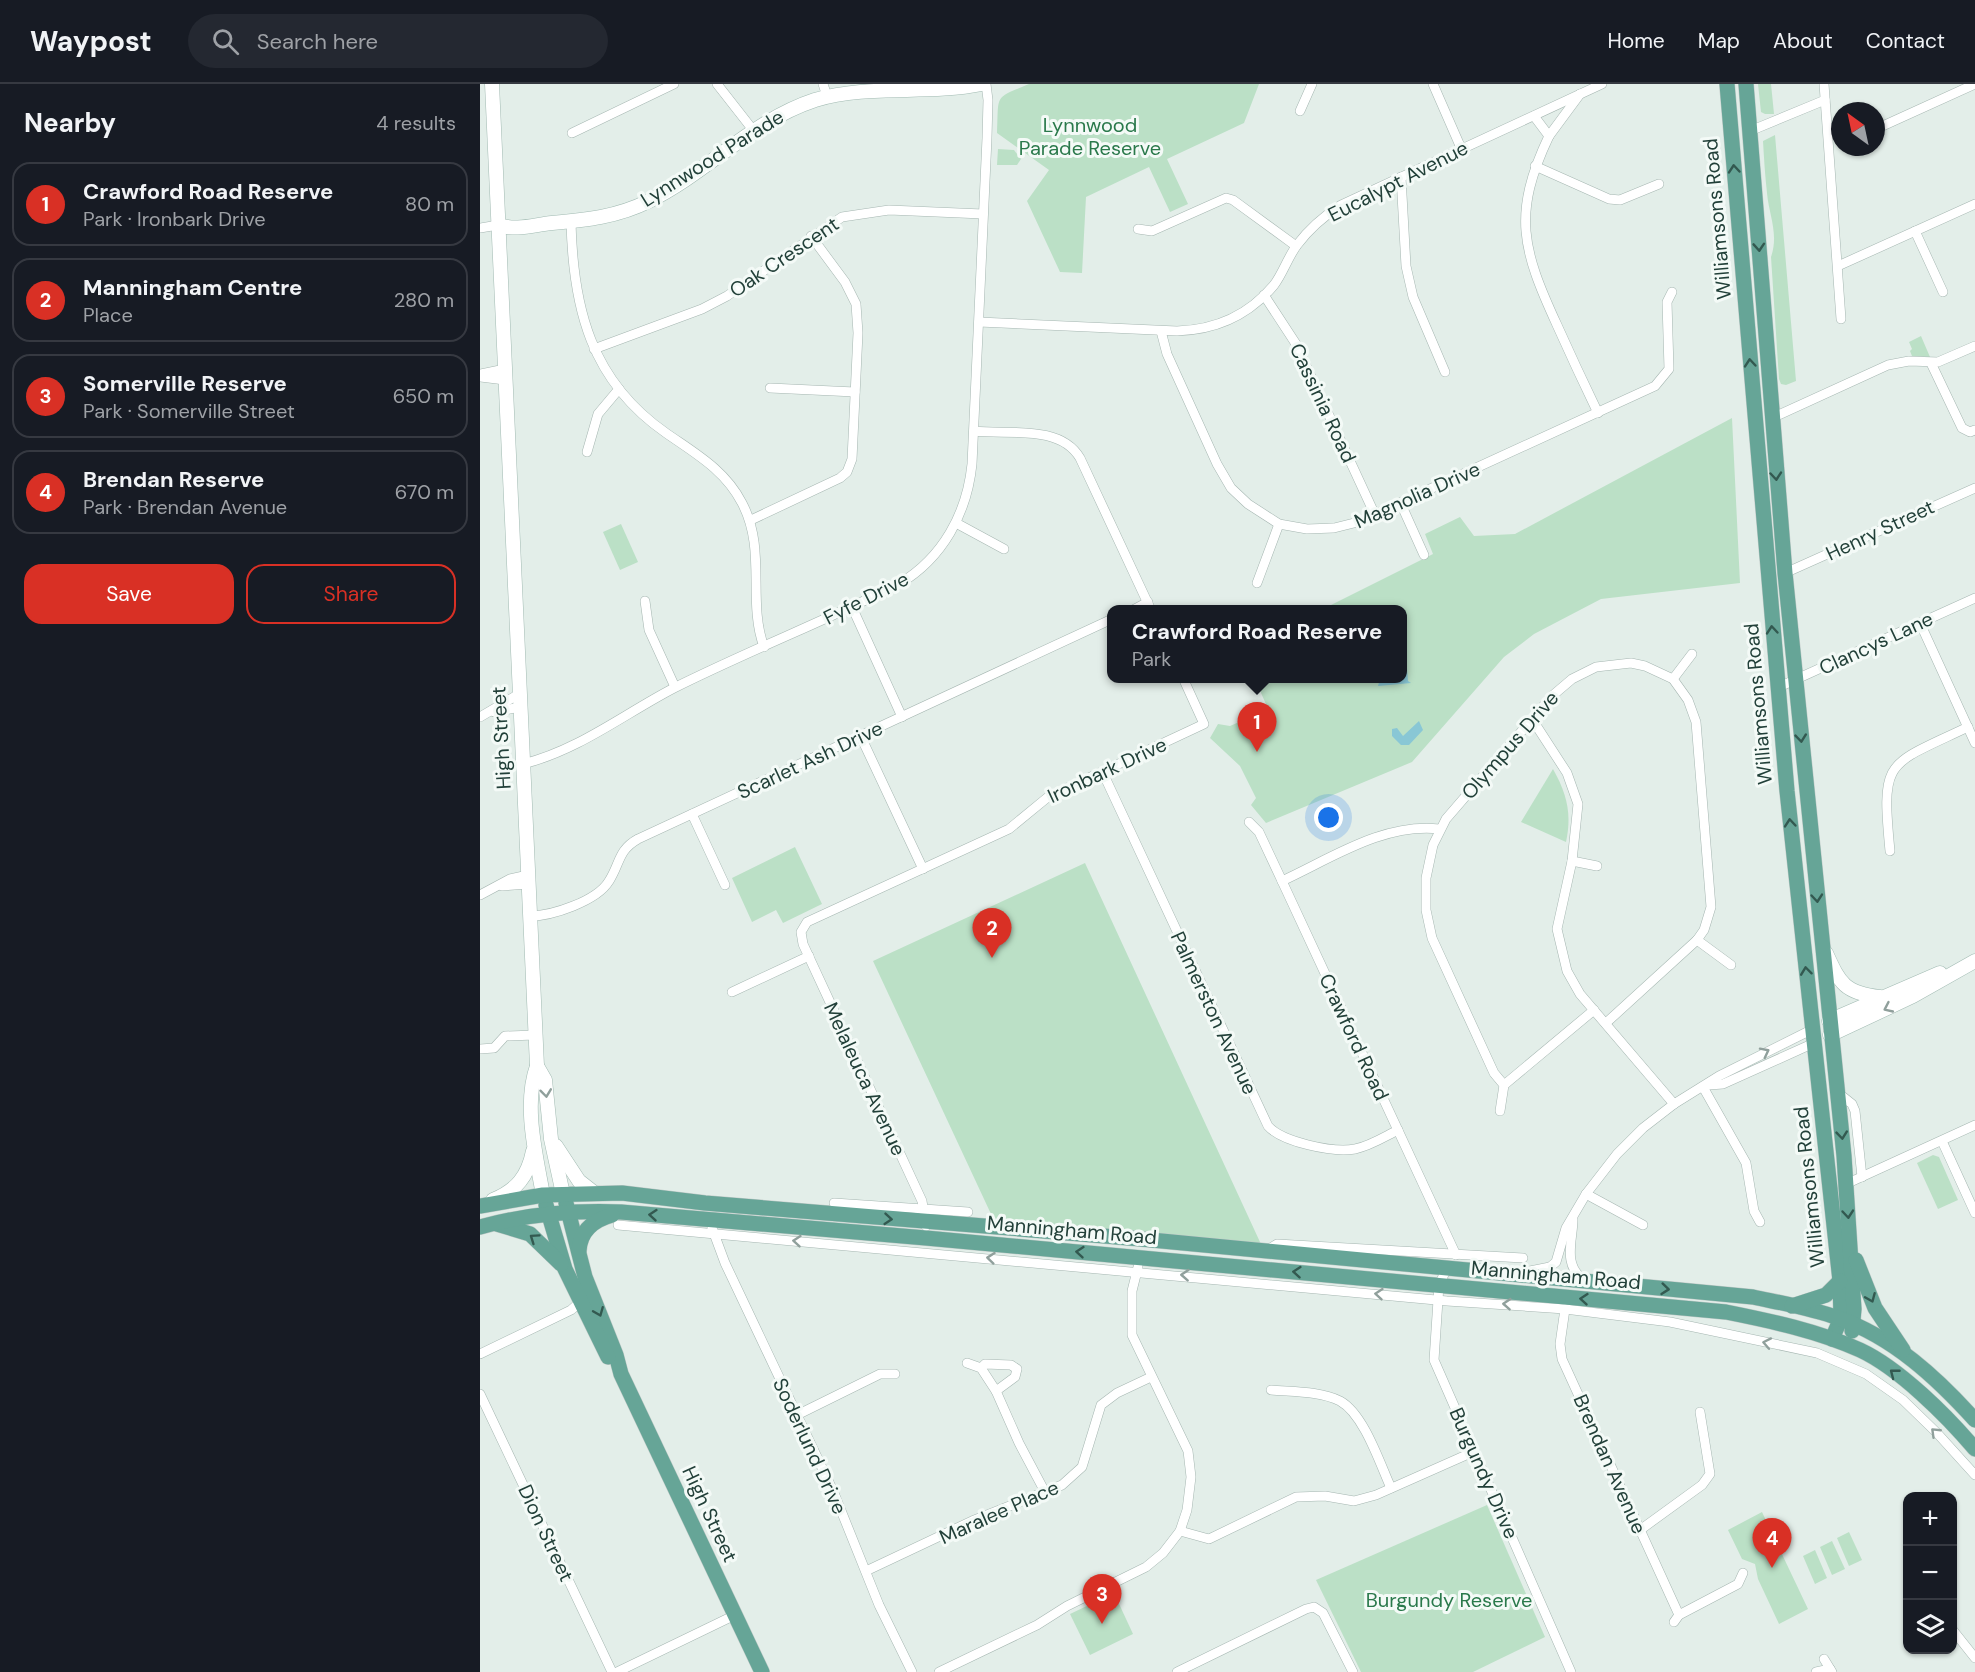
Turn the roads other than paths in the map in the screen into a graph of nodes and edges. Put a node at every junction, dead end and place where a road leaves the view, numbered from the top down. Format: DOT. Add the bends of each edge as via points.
graph roads {
  1 [pos="492,84"];
  2 [pos="674,84"];
  3 [pos="717,84"];
  4 [pos="984,84"];
  5 [pos="1312,84"];
  6 [pos="1433,84"];
  7 [pos="1602,84"];
  8 [pos="1727,84"];
  9 [pos="1746,84"];
  10 [pos="1824,84"];
  11 [pos="1975,84"];
  12 [pos="925,87"];
  13 [pos="825,90"];
  14 [pos="1580,94"];
  15 [pos="1825,100"];
  16 [pos="1300,111"];
  17 [pos="1534,116"];
  18 [pos="1885,125"];
  19 [pos="753,130"];
  20 [pos="1750,131"];
  21 [pos="572,133"];
  22 [pos="1549,136"];
  23 [pos="1830,142"];
  24 [pos="1461,148"];
  25 [pos="1535,166"];
  26 [pos="1401,177"];
  27 [pos="1659,184"];
  28 [pos="1975,204"];
  29 [pos="983,214"];
  30 [pos="571,222"];
  31 [pos="498,225"];
  32 [pos="480,228"];
  33 [pos="1138,229"];
  34 [pos="1915,231"];
  35 [pos="811,236"];
  36 [pos="1296,246"];
  37 [pos="1838,266"];
  38 [pos="1672,292"];
  39 [pos="1943,292"];
  40 [pos="1264,295"];
  41 [pos="1841,319"];
  42 [pos="979,322"];
  43 [pos="1161,331"];
  44 [pos="1975,346"];
  45 [pos="594,349"];
  46 [pos="1931,363"];
  47 [pos="1445,372"];
  48 [pos="505,374"];
  49 [pos="480,375"];
  50 [pos="770,388"];
  51 [pos="619,389"];
  52 [pos="855,392"];
  53 [pos="1598,413"];
  54 [pos="1772,418"];
  55 [pos="1755,422"];
  56 [pos="1975,430"];
  57 [pos="974,431"];
  58 [pos="587,452"];
  59 [pos="1975,489"];
  60 [pos="1401,504"];
  61 [pos="1375,515"];
  62 [pos="750,520"];
  63 [pos="956,523"];
  64 [pos="1278,524"];
  65 [pos="1004,549"];
  66 [pos="1424,555"];
  67 [pos="1785,573"];
  68 [pos="1257,583"];
  69 [pos="1975,598"];
  70 [pos="645,601"];
  71 [pos="1149,605"];
  72 [pos="852,607"];
  73 [pos="1107,621"];
  74 [pos="1920,623"];
  75 [pos="764,647"];
  76 [pos="1692,654"];
  77 [pos="1672,679"];
  78 [pos="1795,680"];
  79 [pos="1185,683"];
  80 [pos="675,687"];
  81 [pos="1777,688"];
  82 [pos="520,700"];
  83 [pos="483,716"];
  84 [pos="902,717"];
  85 [pos="1532,719"];
  86 [pos="1968,727"];
  87 [pos="861,737"];
  88 [pos="1975,743"];
  89 [pos="523,764"];
  90 [pos="1103,773"];
  91 [pos="692,814"];
  92 [pos="1249,822"];
  93 [pos="1439,830"];
  94 [pos="1890,851"];
  95 [pos="1572,861"];
  96 [pos="1597,866"];
  97 [pos="923,869"];
  98 [pos="528,880"];
  99 [pos="1282,881"];
  100 [pos="725,885"];
  101 [pos="480,895"];
  102 [pos="530,916"];
  103 [pos="807,922"];
  104 [pos="1697,940"];
  105 [pos="1821,943"];
  106 [pos="809,956"];
  107 [pos="1975,960"];
  108 [pos="1731,964"];
  109 [pos="1957,969"];
  110 [pos="732,992"];
  111 [pos="1880,997"];
  112 [pos="1594,1010"];
  113 [pos="1606,1023"];
  114 [pos="1830,1028"];
  115 [pos="535,1035"];
  116 [pos="1814,1036"];
  117 [pos="480,1049"];
  118 [pos="537,1066"];
  119 [pos="1504,1084"];
  120 [pos="1706,1086"];
  121 [pos="1837,1092"];
  122 [pos="1674,1104"];
  123 [pos="1500,1111"];
  124 [pos="1975,1125"];
  125 [pos="1398,1130"];
  126 [pos="551,1139"];
  127 [pos="535,1140"];
  128 [pos="1942,1141"];
  129 [pos="1862,1177"];
  130 [pos="1846,1184"];
  131 [pos="593,1192"];
  132 [pos="563,1194"];
  133 [pos="1586,1194"];
  134 [pos="543,1195"];
  135 [pos="834,1203"];
  136 [pos="480,1206"];
  137 [pos="568,1212"];
  138 [pos="968,1212"];
  139 [pos="1975,1213"];
  140 [pos="549,1214"];
  141 [pos="1574,1216"];
  142 [pos="620,1219"];
  143 [pos="1760,1221"];
  144 [pos="926,1223"];
  145 [pos="486,1225"];
  146 [pos="1643,1225"];
  147 [pos="712,1227"];
  148 [pos="1135,1238"];
  149 [pos="1851,1243"];
  150 [pos="1266,1251"];
  151 [pos="1456,1255"];
  152 [pos="1471,1256"];
  153 [pos="579,1257"];
  154 [pos="1523,1258"];
  155 [pos="1133,1264"];
  156 [pos="1446,1268"];
  157 [pos="565,1269"];
  158 [pos="1481,1272"];
  159 [pos="1501,1274"];
  160 [pos="1554,1278"];
  161 [pos="1586,1281"];
  162 [pos="1840,1281"];
  163 [pos="1438,1293"];
  164 [pos="1551,1296"];
  165 [pos="579,1303"];
  166 [pos="1660,1306"];
  167 [pos="1792,1306"];
  168 [pos="1565,1309"];
  169 [pos="1686,1309"];
  170 [pos="1670,1322"];
  171 [pos="1847,1322"];
  172 [pos="1839,1342"];
  173 [pos="480,1354"];
  174 [pos="1907,1356"];
  175 [pos="967,1363"];
  176 [pos="981,1368"];
  177 [pos="621,1374"];
  178 [pos="895,1374"];
  179 [pos="1151,1377"];
  180 [pos="1271,1390"];
  181 [pos="996,1391"];
  182 [pos="480,1394"];
  183 [pos="1700,1412"];
  184 [pos="797,1415"];
  185 [pos="1975,1420"];
  186 [pos="1975,1449"];
  187 [pos="1473,1452"];
  188 [pos="1975,1475"];
  189 [pos="1391,1488"];
  190 [pos="1046,1492"];
  191 [pos="1640,1530"];
  192 [pos="1180,1531"];
  193 [pos="866,1571"];
  194 [pos="1743,1573"];
  195 [pos="735,1615"];
  196 [pos="1957,1634"];
  197 [pos="1975,1658"];
  198 [pos="1824,1659"];
  199 [pos="1831,1671"];
  200 [pos="612,1672"];
  201 [pos="617,1672"];
  202 [pos="762,1672"];
  203 [pos="912,1672"];
  204 [pos="940,1672"];
  205 [pos="1177,1672"];
  206 [pos="1353,1672"];
  207 [pos="1571,1672"];
  208 [pos="1816,1672"];
  1 -- 31 [label="main road, High Street"];
  2 -- 21 [label="street"];
  3 -- 19 [label="street"];
  4 -- 12 [label="main road, Lynnwood Parade"];
  4 -- 29 [label="street, Fyfe Drive" via="988,100"];
  5 -- 16 [label="street"];
  6 -- 24 [label="street"];
  7 -- 14 [label="street, Eucalypt Avenue"];
  55 -- 8 [label="main road, Williamsons Road, one-way"];
  9 -- 20 [label="main road, Williamsons Road"];
  10 -- 15 [label="street"];
  11 -- 18 [label="street"];
  12 -- 13 [label="main road, Lynnwood Parade"];
  13 -- 19 [label="main road, Lynnwood Parade"];
  14 -- 17 [label="street, Eucalypt Avenue"];
  14 -- 22 [label="street"];
  15 -- 20 [label="street"];
  15 -- 23 [label="street"];
  17 -- 22 [label="street"];
  17 -- 24 [label="street, Eucalypt Avenue"];
  19 -- 30 [label="main road, Lynnwood Parade" via="649,201 614,215"];
  20 -- 54 [label="main road, Williamsons Road, one-way"];
  22 -- 25 [label="street"];
  23 -- 37 [label="street"];
  24 -- 26 [label="street, Eucalypt Avenue"];
  25 -- 27 [label="street" via="1609,199 1620,200"];
  25 -- 53 [label="street" via="1526,201 1530,259"];
  26 -- 36 [label="street, Eucalypt Avenue" via="1324,216"];
  26 -- 47 [label="street" via="1406,266 1413,297"];
  28 -- 34 [label="street"];
  29 -- 35 [label="street, Oak Crescent" via="873,211 842,217"];
  29 -- 42 [label="street, Fyfe Drive"];
  30 -- 31 [label="main road, Lynnwood Parade" via="531,228"];
  30 -- 45 [label="street" via="575,292"];
  31 -- 32 [label="street"];
  31 -- 48 [label="main road, High Street"];
  33 -- 36 [label="street" via="1152,231 1226,198"];
  34 -- 37 [label="street"];
  34 -- 39 [label="street"];
  35 -- 45 [label="street, Oak Crescent" via="702,309"];
  35 -- 52 [label="street" via="856,304"];
  36 -- 40 [label="street, Eucalypt Avenue"];
  37 -- 41 [label="street"];
  38 -- 53 [label="street, Magnolia Drive" via="1666,313 1669,369 1664,378"];
  40 -- 43 [label="street, Eucalypt Avenue" via="1246,310 1217,324 1190,331"];
  40 -- 61 [label="street, Cassinia Road" via="1296,344"];
  42 -- 43 [label="street, Eucalypt Avenue"];
  42 -- 57 [label="street, Fyfe Drive"];
  43 -- 64 [label="street, Magnolia Drive" via="1167,354 1225,479 1248,504"];
  44 -- 46 [label="street"];
  45 -- 51 [label="street"];
  46 -- 54 [label="street" via="1892,364"];
  46 -- 56 [label="street" via="1962,428"];
  48 -- 49 [label="street"];
  48 -- 82 [label="main road, High Street"];
  50 -- 52 [label="street"];
  51 -- 58 [label="street" via="598,414"];
  51 -- 62 [label="street" via="646,418 718,470"];
  52 -- 62 [label="street" via="852,459 847,472 829,485"];
  53 -- 60 [label="street, Magnolia Drive"];
  54 -- 55 [label="main road"];
  54 -- 67 [label="main road, Williamsons Road, one-way"];
  81 -- 55 [label="main road, Williamsons Road, one-way"];
  57 -- 63 [label="street, Fyfe Drive" via="971,481"];
  57 -- 71 [label="street" via="1043,435 1072,447"];
  59 -- 67 [label="street, Henry Street"];
  60 -- 61 [label="street, Magnolia Drive"];
  60 -- 66 [label="street"];
  61 -- 64 [label="street, Magnolia Drive" via="1322,530"];
  62 -- 75 [label="street" via="756,547"];
  63 -- 65 [label="street"];
  63 -- 72 [label="street, Fyfe Drive" via="939,549 916,572"];
  64 -- 68 [label="street"];
  67 -- 78 [label="main road, Williamsons Road"];
  69 -- 74 [label="street, Clancys Lane"];
  70 -- 80 [label="street" via="649,630"];
  72 -- 75 [label="street, Fyfe Drive"];
  72 -- 84 [label="street"];
  73 -- 84 [label="street, Scarlet Ash Drive"];
  74 -- 78 [label="street, Clancys Lane"];
  74 -- 86 [label="street"];
  75 -- 80 [label="street, Fyfe Drive"];
  76 -- 77 [label="street"];
  77 -- 85 [label="street, Olympus Drive" via="1631,663 1596,667 1562,686"];
  77 -- 104 [label="street, Olympus Drive" via="1688,700 1696,722 1711,907"];
  78 -- 81 [label="street, Clancys Lane"];
  78 -- 105 [label="main road, Williamsons Road, one-way"];
  79 -- 90 [label="street, Ironbark Drive" via="1204,724"];
  80 -- 89 [label="street, Fyfe Drive" via="597,734 546,758"];
  116 -- 81 [label="main road, Williamsons Road, one-way"];
  82 -- 83 [label="street"];
  82 -- 89 [label="main road, High Street"];
  84 -- 87 [label="street, Scarlet Ash Drive"];
  85 -- 93 [label="street, Olympus Drive"];
  85 -- 95 [label="street" via="1575,789 1578,820"];
  86 -- 88 [label="street"];
  86 -- 94 [label="street" via="1911,754 1890,774 1885,801"];
  87 -- 91 [label="street, Scarlet Ash Drive"];
  87 -- 97 [label="street"];
  89 -- 98 [label="main road, High Street"];
  90 -- 97 [label="street, Ironbark Drive" via="1048,797 1009,829"];
  90 -- 125 [label="street, Palmerston Avenue" via="1274,1134 1291,1141 1345,1150"];
  91 -- 100 [label="street"];
  91 -- 102 [label="street, Scarlet Ash Drive" via="630,844 616,861 609,882 598,893 557,913"];
  92 -- 99 [label="street, Crawford Road" via="1259,832"];
  93 -- 99 [label="street" via="1408,828 1386,833"];
  93 -- 119 [label="street, Olympus Drive" via="1424,895 1428,924 1494,1073"];
  95 -- 96 [label="street"];
  95 -- 112 [label="street" via="1558,919 1559,941 1572,982"];
  97 -- 103 [label="street, Ironbark Drive"];
  98 -- 101 [label="street"];
  98 -- 102 [label="main road, High Street"];
  99 -- 125 [label="street, Crawford Road"];
  102 -- 115 [label="main road, High Street"];
  103 -- 106 [label="street, Melaleuca Avenue" via="801,932"];
  104 -- 108 [label="street"];
  104 -- 113 [label="street, Olympus Drive"];
  105 -- 111 [label="main road" via="1842,984 1851,991"];
  105 -- 114 [label="main road, Williamsons Road"];
  106 -- 110 [label="street"];
  106 -- 144 [label="street, Melaleuca Avenue"];
  107 -- 109 [label="main road"];
  109 -- 111 [label="main road"];
  109 -- 114 [label="main road, one-way" via="1913,996"];
  111 -- 114 [label="main road"];
  112 -- 113 [label="street"];
  112 -- 119 [label="street"];
  113 -- 122 [label="street"];
  114 -- 116 [label="main road"];
  114 -- 121 [label="main road, Williamsons Road"];
  115 -- 117 [label="street" via="505,1036 494,1048"];
  115 -- 118 [label="main road, High Street"];
  120 -- 116 [label="street, one-way" via="1760,1054"];
  116 -- 120 [label="street" via="1723,1084"];
  116 -- 162 [label="main road, Williamsons Road"];
  118 -- 126 [label="main road, High Street, one-way" via="545,1080"];
  118 -- 127 [label="main road, High Street" via="531,1083"];
  119 -- 123 [label="street"];
  120 -- 122 [label="street"];
  120 -- 143 [label="street" via="1746,1163 1754,1211"];
  121 -- 129 [label="street, Williamsons Road" via="1855,1111"];
  121 -- 130 [label="main road, Williamsons Road, one-way"];
  122 -- 133 [label="street" via="1630,1140"];
  124 -- 128 [label="street"];
  125 -- 151 [label="street, Crawford Road"];
  126 -- 131 [label="main road" via="579,1181"];
  126 -- 132 [label="main road, High Street"];
  127 -- 134 [label="main road, High Street"];
  127 -- 136 [label="main road" via="523,1179 511,1192"];
  128 -- 129 [label="street"];
  128 -- 139 [label="street"];
  129 -- 130 [label="street"];
  130 -- 149 [label="main road, Williamsons Road, one-way"];
  131 -- 132 [label="main road, Manningham Road"];
  131 -- 144 [label="main road, Manningham Road, one-way"];
  132 -- 134 [label="main road, Manningham Road"];
  132 -- 137 [label="main road, High Street"];
  133 -- 141 [label="street"];
  133 -- 146 [label="street"];
  134 -- 136 [label="main road, Manningham Road"];
  134 -- 140 [label="main road, High Street"];
  135 -- 144 [label="street, Manningham Road"];
  137 -- 140 [label="main road, Manningham Road"];
  137 -- 142 [label="main road, Manningham Road"];
  137 -- 153 [label="main road, High Street"];
  138 -- 144 [label="street, Manningham Road"];
  140 -- 145 [label="main road, Manningham Road"];
  140 -- 157 [label="main road, High Street"];
  141 -- 159 [label="street" via="1561,1240 1556,1262 1550,1267"];
  141 -- 161 [label="street" via="1572,1268"];
  142 -- 147 [label="main road, Manningham Road"];
  142 -- 153 [label="main road" via="602,1218 588,1227 581,1238"];
  144 -- 147 [label="main road, Manningham Road"];
  144 -- 148 [label="main road, Manningham Road"];
  155 -- 144 [label="main road, Manningham Road, one-way"];
  157 -- 145 [label="main road, one-way" via="530,1234"];
  155 -- 147 [label="street, Manningham Road, one-way"];
  147 -- 184 [label="street, Soderlund Drive"];
  148 -- 150 [label="main road, Manningham Road"];
  148 -- 155 [label="main road"];
  149 -- 171 [label="main road, Williamsons Road"];
  149 -- 174 [label="main road, one-way" via="1875,1308"];
  150 -- 151 [label="street, Manningham Road" via="1277,1244"];
  150 -- 156 [label="main road, Manningham Road"];
  151 -- 152 [label="street, Manningham Road"];
  152 -- 154 [label="street, Manningham Road"];
  152 -- 158 [label="street, Manningham Road"];
  153 -- 177 [label="main road, High Street, one-way"];
  163 -- 155 [label="main road, Manningham Road, one-way"];
  155 -- 179 [label="street" via="1132,1335"];
  156 -- 158 [label="main road, Manningham Road"];
  156 -- 163 [label="street, Burgundy Drive"];
  157 -- 165 [label="main road, High Street"];
  158 -- 159 [label="main road, Manningham Road"];
  159 -- 160 [label="main road, Manningham Road"];
  160 -- 161 [label="main road, Manningham Road"];
  160 -- 164 [label="main road"];
  161 -- 167 [label="main road, Manningham Road, one-way" via="1753,1297"];
  162 -- 167 [label="main road" via="1826,1295"];
  162 -- 171 [label="main road, Williamsons Road"];
  163 -- 164 [label="main road, Manningham Road"];
  168 -- 163 [label="street, Manningham Road, one-way"];
  163 -- 187 [label="street, Burgundy Drive" via="1434,1360"];
  166 -- 164 [label="main road, Manningham Road, one-way"];
  165 -- 173 [label="street"];
  165 -- 177 [label="main road, High Street"];
  166 -- 169 [label="main road, Manningham Road"];
  166 -- 170 [label="street, Manningham Road"];
  167 -- 171 [label="main road, Manningham Road"];
  168 -- 170 [label="street, Manningham Road"];
  168 -- 191 [label="street, Brendan Avenue" via="1562,1359"];
  169 -- 170 [label="street"];
  169 -- 172 [label="main road, Manningham Road" via="1750,1317"];
  188 -- 170 [label="street, one-way" via="1903,1400 1852,1366 1816,1353"];
  171 -- 172 [label="main road"];
  171 -- 174 [label="main road, Manningham Road"];
  186 -- 172 [label="main road, Manningham Road, one-way" via="1924,1397 1862,1351"];
  174 -- 185 [label="main road" via="1948,1390"];
  175 -- 176 [label="street"];
  176 -- 181 [label="street"];
  176 -- 181 [label="street" via="985,1364 1011,1365 1017,1369 1015,1377"];
  177 -- 195 [label="main road, High Street"];
  178 -- 184 [label="street" via="880,1374"];
  179 -- 190 [label="street, Maralee Place" via="1107,1400 1097,1413 1082,1467 1062,1485"];
  179 -- 192 [label="street" via="1188,1451 1191,1478"];
  180 -- 189 [label="street" via="1340,1401 1364,1429"];
  181 -- 190 [label="street"];
  182 -- 200 [label="street, Dion Street"];
  183 -- 191 [label="street" via="1710,1474 1702,1485"];
  184 -- 193 [label="street, Soderlund Drive"];
  187 -- 189 [label="street"];
  187 -- 207 [label="street, Burgundy Drive"];
  189 -- 192 [label="street" via="1354,1501 1296,1497 1209,1539"];
  190 -- 193 [label="street, Maralee Place" via="972,1521"];
  191 -- 194 [label="street, Brendan Avenue" via="1677,1618 1738,1584"];
  192 -- 204 [label="street" via="1146,1567"];
  193 -- 203 [label="street, Soderlund Drive"];
  195 -- 201 [label="street"];
  195 -- 202 [label="main road, High Street"];
  196 -- 197 [label="street"];
  198 -- 199 [label="street"];
  199 -- 208 [label="street"];
  205 -- 206 [label="street" via="1314,1607 1323,1613"];
}
